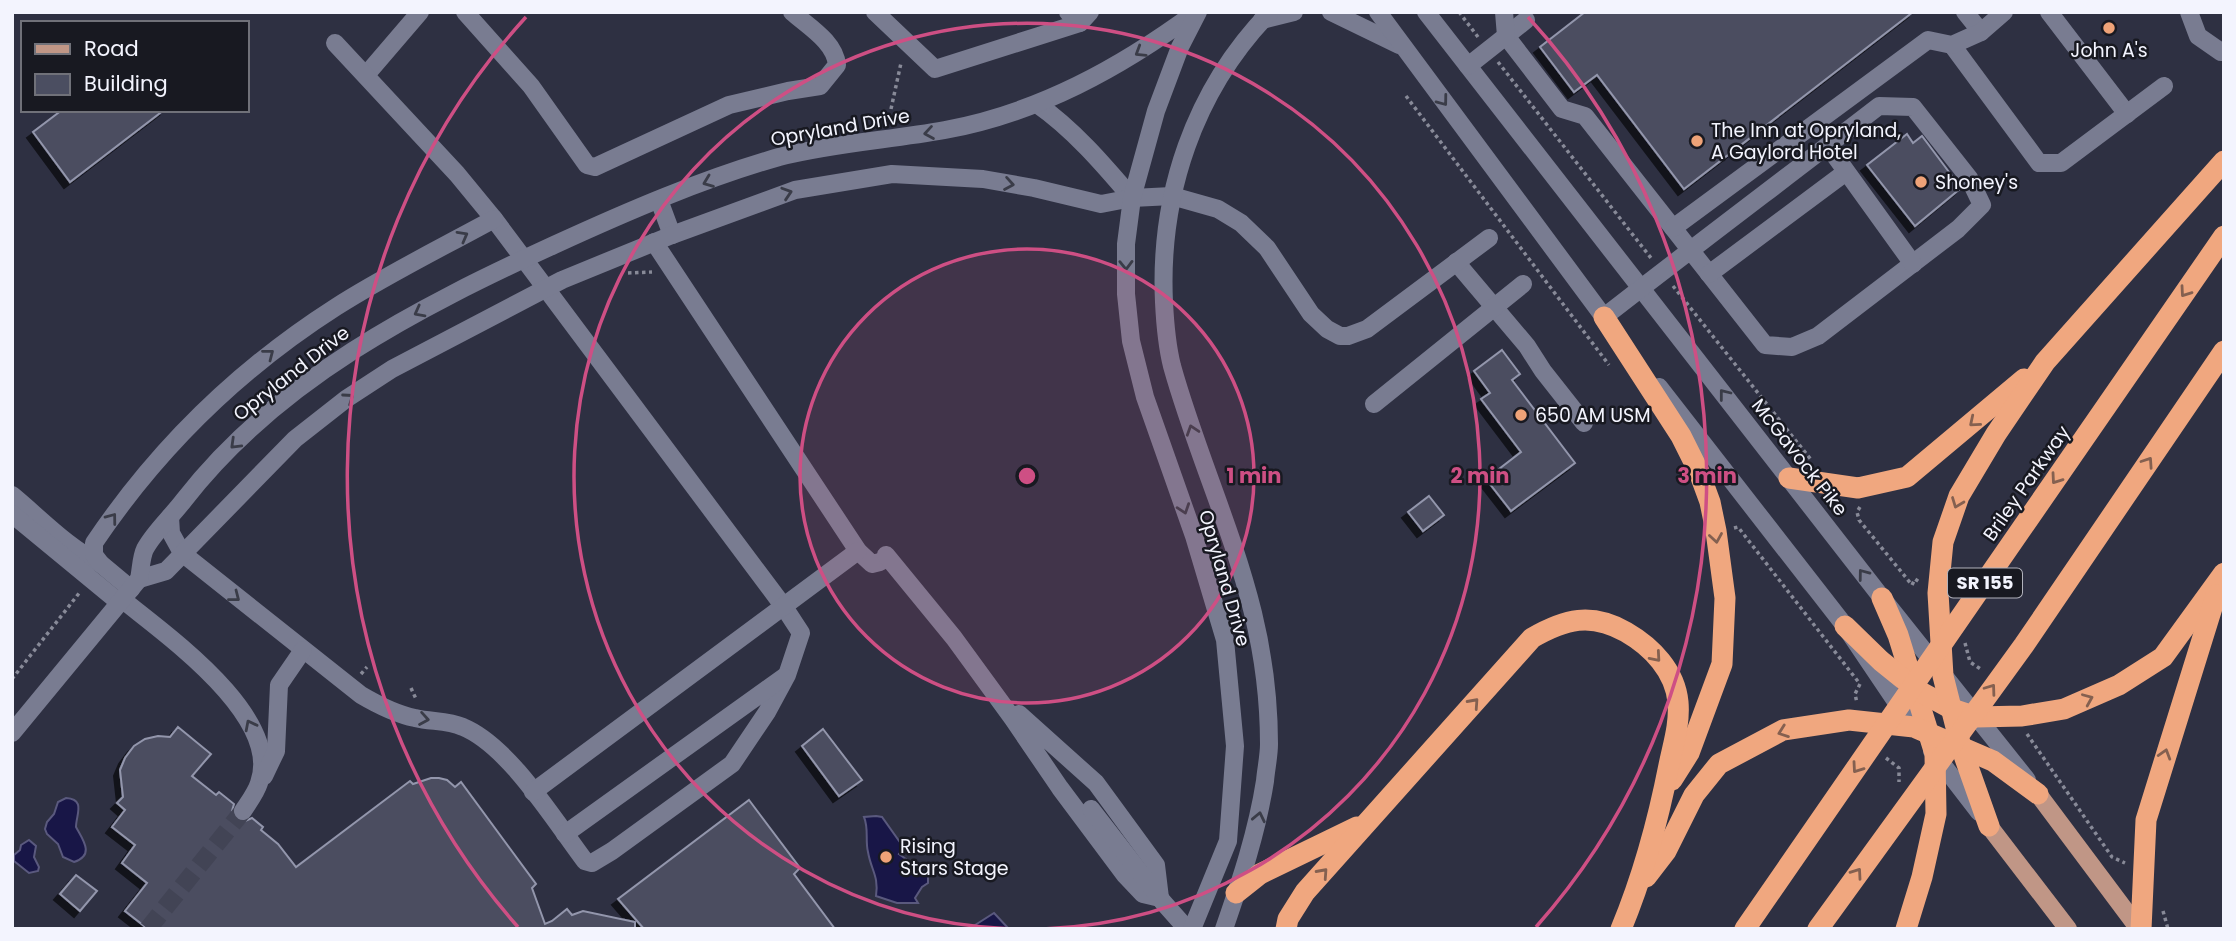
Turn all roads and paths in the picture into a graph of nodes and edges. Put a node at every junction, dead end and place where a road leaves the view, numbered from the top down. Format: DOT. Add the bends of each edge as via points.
graph roads {
  1 [pos="420,12"];
  2 [pos="792,12"];
  3 [pos="875,12"];
  4 [pos="1197,12"];
  5 [pos="1294,12"];
  6 [pos="1331,12"];
  7 [pos="1378,12"];
  8 [pos="1426,12"];
  9 [pos="1459,12"];
  10 [pos="1504,12"];
  11 [pos="1965,12"];
  12 [pos="2004,12"];
  13 [pos="2049,12"];
  14 [pos="2189,12"];
  15 [pos="468,13"];
  16 [pos="1079,16"];
  17 [pos="1266,16"];
  18 [pos="1526,20"];
  19 [pos="1981,32"];
  20 [pos="1506,36"];
  21 [pos="335,43"];
  22 [pos="1952,45"];
  23 [pos="1402,47"];
  24 [pos="1489,50"];
  25 [pos="2224,51"];
  26 [pos="901,63"];
  27 [pos="1468,66"];
  28 [pos="366,75"];
  29 [pos="2164,86"];
  30 [pos="1037,104"];
  31 [pos="891,109"];
  32 [pos="2127,114"];
  33 [pos="1828,146"];
  34 [pos="2224,161"];
  35 [pos="1846,172"];
  36 [pos="1778,184"];
  37 [pos="1172,195"];
  38 [pos="1132,198"];
  39 [pos="659,200"];
  40 [pos="1796,209"];
  41 [pos="494,219"];
  42 [pos="1673,228"];
  43 [pos="672,235"];
  44 [pos="2224,236"];
  45 [pos="1489,238"];
  46 [pos="654,242"];
  47 [pos="1691,251"];
  48 [pos="524,259"];
  49 [pos="1456,262"];
  50 [pos="1913,264"];
  51 [pos="1662,272"];
  52 [pos="1709,274"];
  53 [pos="1523,284"];
  54 [pos="545,288"];
  55 [pos="1641,288"];
  56 [pos="1493,307"];
  57 [pos="1604,317"];
  58 [pos="2224,351"];
  59 [pos="2045,362"];
  60 [pos="1374,404"];
  61 [pos="1584,423"];
  62 [pos="1816,465"];
  63 [pos="1790,478"];
  64 [pos="1858,488"];
  65 [pos="12,495"];
  66 [pos="12,514"];
  67 [pos="170,517"];
  68 [pos="858,551"];
  69 [pos="182,553"];
  70 [pos="101,564"];
  71 [pos="2223,575"];
  72 [pos="81,590"];
  73 [pos="128,593"];
  74 [pos="1938,593"];
  75 [pos="1882,598"];
  76 [pos="784,607"];
  77 [pos="1845,626"];
  78 [pos="1902,631"];
  79 [pos="1965,639"];
  80 [pos="303,650"];
  81 [pos="1879,666"];
  82 [pos="787,675"];
  83 [pos="1943,676"];
  84 [pos="1993,676"];
  85 [pos="12,679"];
  86 [pos="1917,690"];
  87 [pos="1952,709"];
  88 [pos="2022,716"];
  89 [pos="1016,717"];
  90 [pos="1976,717"];
  91 [pos="1922,730"];
  92 [pos="12,733"];
  93 [pos="1961,747"];
  94 [pos="1880,753"];
  95 [pos="1935,754"];
  96 [pos="1997,755"];
  97 [pos="260,783"];
  98 [pos="1665,791"];
  99 [pos="1971,791"];
  100 [pos="533,792"];
  101 [pos="1900,794"];
  102 [pos="2038,794"];
  103 [pos="243,811"];
  104 [pos="1371,819"];
  105 [pos="1990,826"];
  106 [pos="565,834"];
  107 [pos="2142,862"];
  108 [pos="1639,887"];
  109 [pos="1160,893"];
  110 [pos="1236,893"];
  111 [pos="2161,905"];
  112 [pos="1190,929"];
  113 [pos="1224,929"];
  114 [pos="1286,929"];
  115 [pos="1621,929"];
  116 [pos="1745,929"];
  117 [pos="1818,929"];
  118 [pos="1906,929"];
  119 [pos="2068,929"];
  120 [pos="2140,929"];
  121 [pos="2168,929"];
  1 -- 28 [label="street"];
  2 -- 15 [label="street" via="836,54 837,65 820,86 729,104 595,167 587,165 531,86"];
  3 -- 16 [label="street" via="935,69"];
  4 -- 30 [label="street, Opryland Drive, one-way" via="1141,51"];
  4 -- 38 [label="street, Opryland Drive" via="1156,111"];
  5 -- 17 [label="street"];
  6 -- 23 [label="street"];
  7 -- 23 [label="street"];
  8 -- 27 [label="street, McGavock Pike"];
  9 -- 24 [label="path"];
  10 -- 20 [label="street"];
  11 -- 19 [label="street"];
  12 -- 19 [label="street"];
  13 -- 32 [label="street"];
  14 -- 25 [label="street" via="2198,36"];
  17 -- 37 [label="street, Opryland Drive" via="1214,84 1184,148"];
  18 -- 20 [label="street"];
  19 -- 22 [label="street"];
  20 -- 24 [label="street"];
  20 -- 42 [label="street" via="1562,109 1585,116"];
  21 -- 28 [label="street"];
  22 -- 32 [label="street" via="2039,163 2061,163"];
  22 -- 42 [label="street" via="1928,40"];
  23 -- 57 [label="street, one-way"];
  24 -- 27 [label="street"];
  24 -- 51 [label="path"];
  26 -- 31 [label="path"];
  27 -- 55 [label="street, McGavock Pike"];
  28 -- 41 [label="street"];
  29 -- 32 [label="street"];
  30 -- 38 [label="street" via="1057,118"];
  30 -- 39 [label="street, Opryland Drive, one-way" via="948,130 780,157"];
  33 -- 35 [label="street"];
  33 -- 36 [label="street"];
  33 -- 50 [label="street" via="1879,106 1913,107 1969,178 1982,205"];
  34 -- 59 [label="highway"];
  35 -- 40 [label="street"];
  35 -- 50 [label="street"];
  36 -- 40 [label="street"];
  36 -- 47 [label="street"];
  37 -- 38 [label="street, Opryland Drive"];
  37 -- 49 [label="street, Opryland Drive" via="1218,209 1241,223 1267,248 1311,314 1340,336 1367,329"];
  110 -- 37 [label="street, Opryland Drive, one-way" via="1259,820 1269,746 1264,681 1253,613 1171,363 1163,274"];
  43 -- 38 [label="street, Opryland Drive, one-way" via="795,190 892,174 983,179 1101,204"];
  38 -- 112 [label="street, Opryland Drive, one-way" via="1126,244 1131,341 1225,640 1235,746 1228,841"];
  39 -- 43 [label="street"];
  39 -- 48 [label="street, Opryland Drive"];
  40 -- 52 [label="street"];
  41 -- 48 [label="street"];
  70 -- 41 [label="street, one-way" via="94,555 94,543 107,525 168,448 233,383 338,306"];
  42 -- 47 [label="street"];
  43 -- 46 [label="street, Opryland Drive"];
  44 -- 116 [label="highway, Briley Parkway / SR 155, one-way"];
  45 -- 49 [label="street, Opryland Drive"];
  46 -- 54 [label="street, Opryland Drive"];
  46 -- 68 [label="street"];
  47 -- 51 [label="street"];
  47 -- 52 [label="street"];
  48 -- 54 [label="street"];
  48 -- 67 [label="street, Opryland Drive, one-way" via="369,339 323,371 229,450"];
  49 -- 56 [label="street"];
  50 -- 52 [label="street" via="1818,336 1792,347 1765,345"];
  51 -- 55 [label="street"];
  51 -- 62 [label="path"];
  53 -- 56 [label="street"];
  69 -- 54 [label="street, Opryland Drive, one-way" via="295,439 346,399 392,369"];
  54 -- 76 [label="street"];
  55 -- 57 [label="street"];
  63 -- 55 [label="street, McGavock Pike, one-way"];
  56 -- 60 [label="street"];
  56 -- 61 [label="street"];
  57 -- 77 [label="street"];
  57 -- 98 [label="highway, one-way" via="1699,472 1710,502 1725,598 1723,664 1689,752"];
  117 -- 58 [label="highway, SR 155, one-way" via="2024,645"];
  59 -- 64 [label="highway, one-way" via="1907,477"];
  59 -- 74 [label="highway, one-way" via="1959,496 1943,542"];
  63 -- 64 [label="highway"];
  75 -- 63 [label="street, McGavock Pike, one-way"];
  64 -- 74 [label="path" via="1859,520 1912,585 1915,579"];
  65 -- 70 [label="street"];
  66 -- 73 [label="street" via="39,538"];
  67 -- 69 [label="street" via="171,533"];
  67 -- 73 [label="street, Opryland Drive" via="144,550"];
  68 -- 76 [label="street"];
  68 -- 89 [label="street" via="872,564 883,559"];
  69 -- 73 [label="street, Opryland Drive" via="166,571"];
  69 -- 80 [label="street, one-way"];
  70 -- 73 [label="street"];
  88 -- 71 [label="highway, one-way" via="2064,709 2119,685 2164,657"];
  107 -- 71 [label="highway, one-way" via="2146,820"];
  72 -- 85 [label="path"];
  73 -- 92 [label="street, Opryland Drive"];
  97 -- 73 [label="street, one-way" via="261,754 242,709"];
  74 -- 83 [label="highway"];
  75 -- 78 [label="highway"];
  76 -- 82 [label="street" via="801,633"];
  76 -- 100 [label="street"];
  77 -- 81 [label="highway"];
  78 -- 83 [label="street"];
  78 -- 86 [label="highway"];
  79 -- 84 [label="path" via="1970,662"];
  80 -- 97 [label="street" via="279,685 276,751"];
  80 -- 100 [label="street, one-way" via="380,707 472,731 492,744"];
  81 -- 86 [label="highway"];
  81 -- 91 [label="street"];
  82 -- 106 [label="street"];
  82 -- 106 [label="street" via="732,764 612,851 598,861 585,861"];
  83 -- 87 [label="highway"];
  83 -- 90 [label="street"];
  86 -- 87 [label="highway"];
  86 -- 91 [label="highway"];
  87 -- 90 [label="highway"];
  87 -- 93 [label="highway"];
  88 -- 90 [label="highway"];
  88 -- 107 [label="path" via="2027,734 2112,857 2125,863"];
  89 -- 109 [label="street"];
  89 -- 109 [label="street" via="1096,783 1156,865"];
  89 -- 109 [label="street" via="1060,788 1125,875 1143,894"];
  90 -- 96 [label="street"];
  91 -- 93 [label="highway"];
  91 -- 95 [label="highway"];
  91 -- 108 [label="highway, one-way" via="1855,714 1783,730 1719,764 1694,794 1666,851"];
  93 -- 96 [label="highway"];
  93 -- 99 [label="highway"];
  94 -- 101 [label="path" via="1899,768"];
  95 -- 99 [label="street"];
  95 -- 118 [label="highway" via="1936,814"];
  96 -- 102 [label="highway"];
  97 -- 103 [label="street"];
  104 -- 98 [label="highway, one-way" via="1532,638 1580,619 1612,624 1637,638 1670,676 1678,701 1677,728"];
  98 -- 108 [label="highway"];
  99 -- 105 [label="highway"];
  100 -- 106 [label="street"];
  102 -- 120 [label="main road"];
  104 -- 110 [label="highway" via="1260,874"];
  114 -- 104 [label="highway, one-way" via="1305,892"];
  105 -- 119 [label="main road"];
  107 -- 120 [label="highway"];
  108 -- 115 [label="highway"];
  109 -- 112 [label="street"];
  110 -- 113 [label="street, Opryland Drive"];
  111 -- 121 [label="path"];
}
